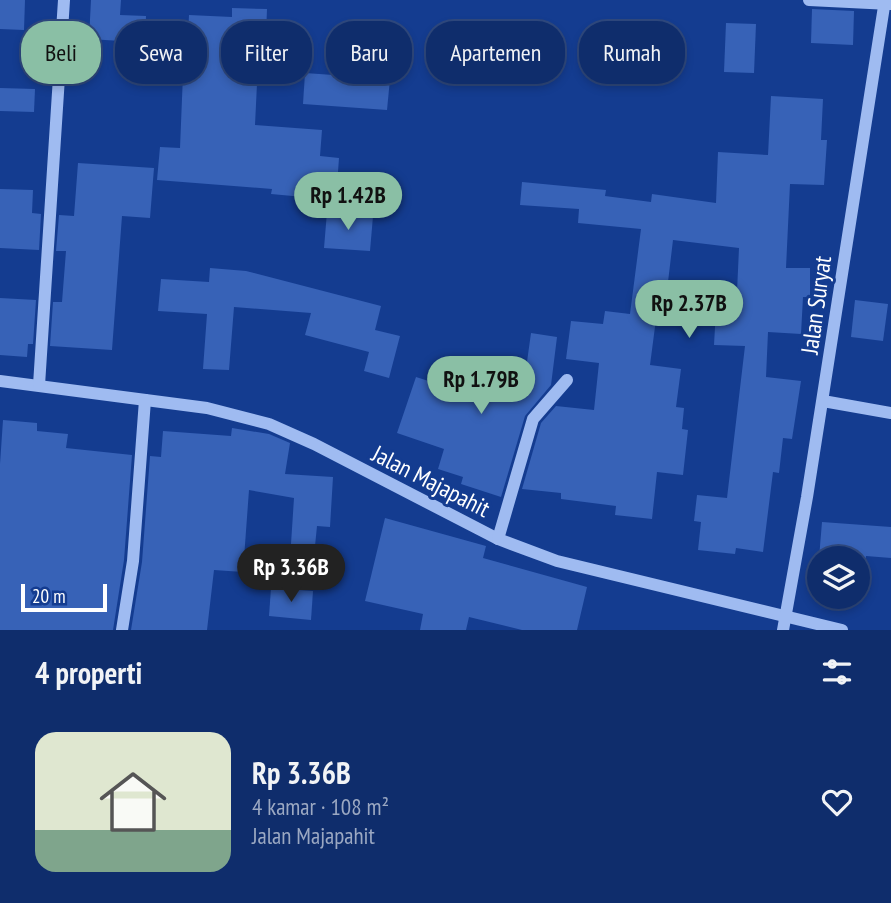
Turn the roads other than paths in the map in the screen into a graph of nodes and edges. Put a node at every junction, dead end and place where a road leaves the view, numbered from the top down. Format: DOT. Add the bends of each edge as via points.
graph roads {
  1 [pos="64,0"];
  2 [pos="810,0"];
  3 [pos="887,2"];
  4 [pos="567,380"];
  5 [pos="0,381"];
  6 [pos="38,384"];
  7 [pos="145,400"];
  8 [pos="822,401"];
  9 [pos="891,413"];
  10 [pos="498,539"];
  11 [pos="785,623"];
  12 [pos="122,630"];
  13 [pos="842,630"];
  1 -- 6 [label="street"];
  2 -- 3 [label="street"];
  3 -- 8 [label="street, Jalan Suryat"];
  4 -- 10 [label="street" via="533,419"];
  5 -- 6 [label="street, Jalan Majapahit"];
  6 -- 7 [label="street, Jalan Majapahit"];
  7 -- 10 [label="street, Jalan Majapahit" via="207,408 269,425"];
  7 -- 12 [label="street" via="133,561"];
  8 -- 9 [label="street"];
  8 -- 11 [label="street, Jalan Suryat"];
  10 -- 11 [label="street, Jalan Majapahit" via="557,561"];
  11 -- 13 [label="street, Jalan Majapahit"];
}
